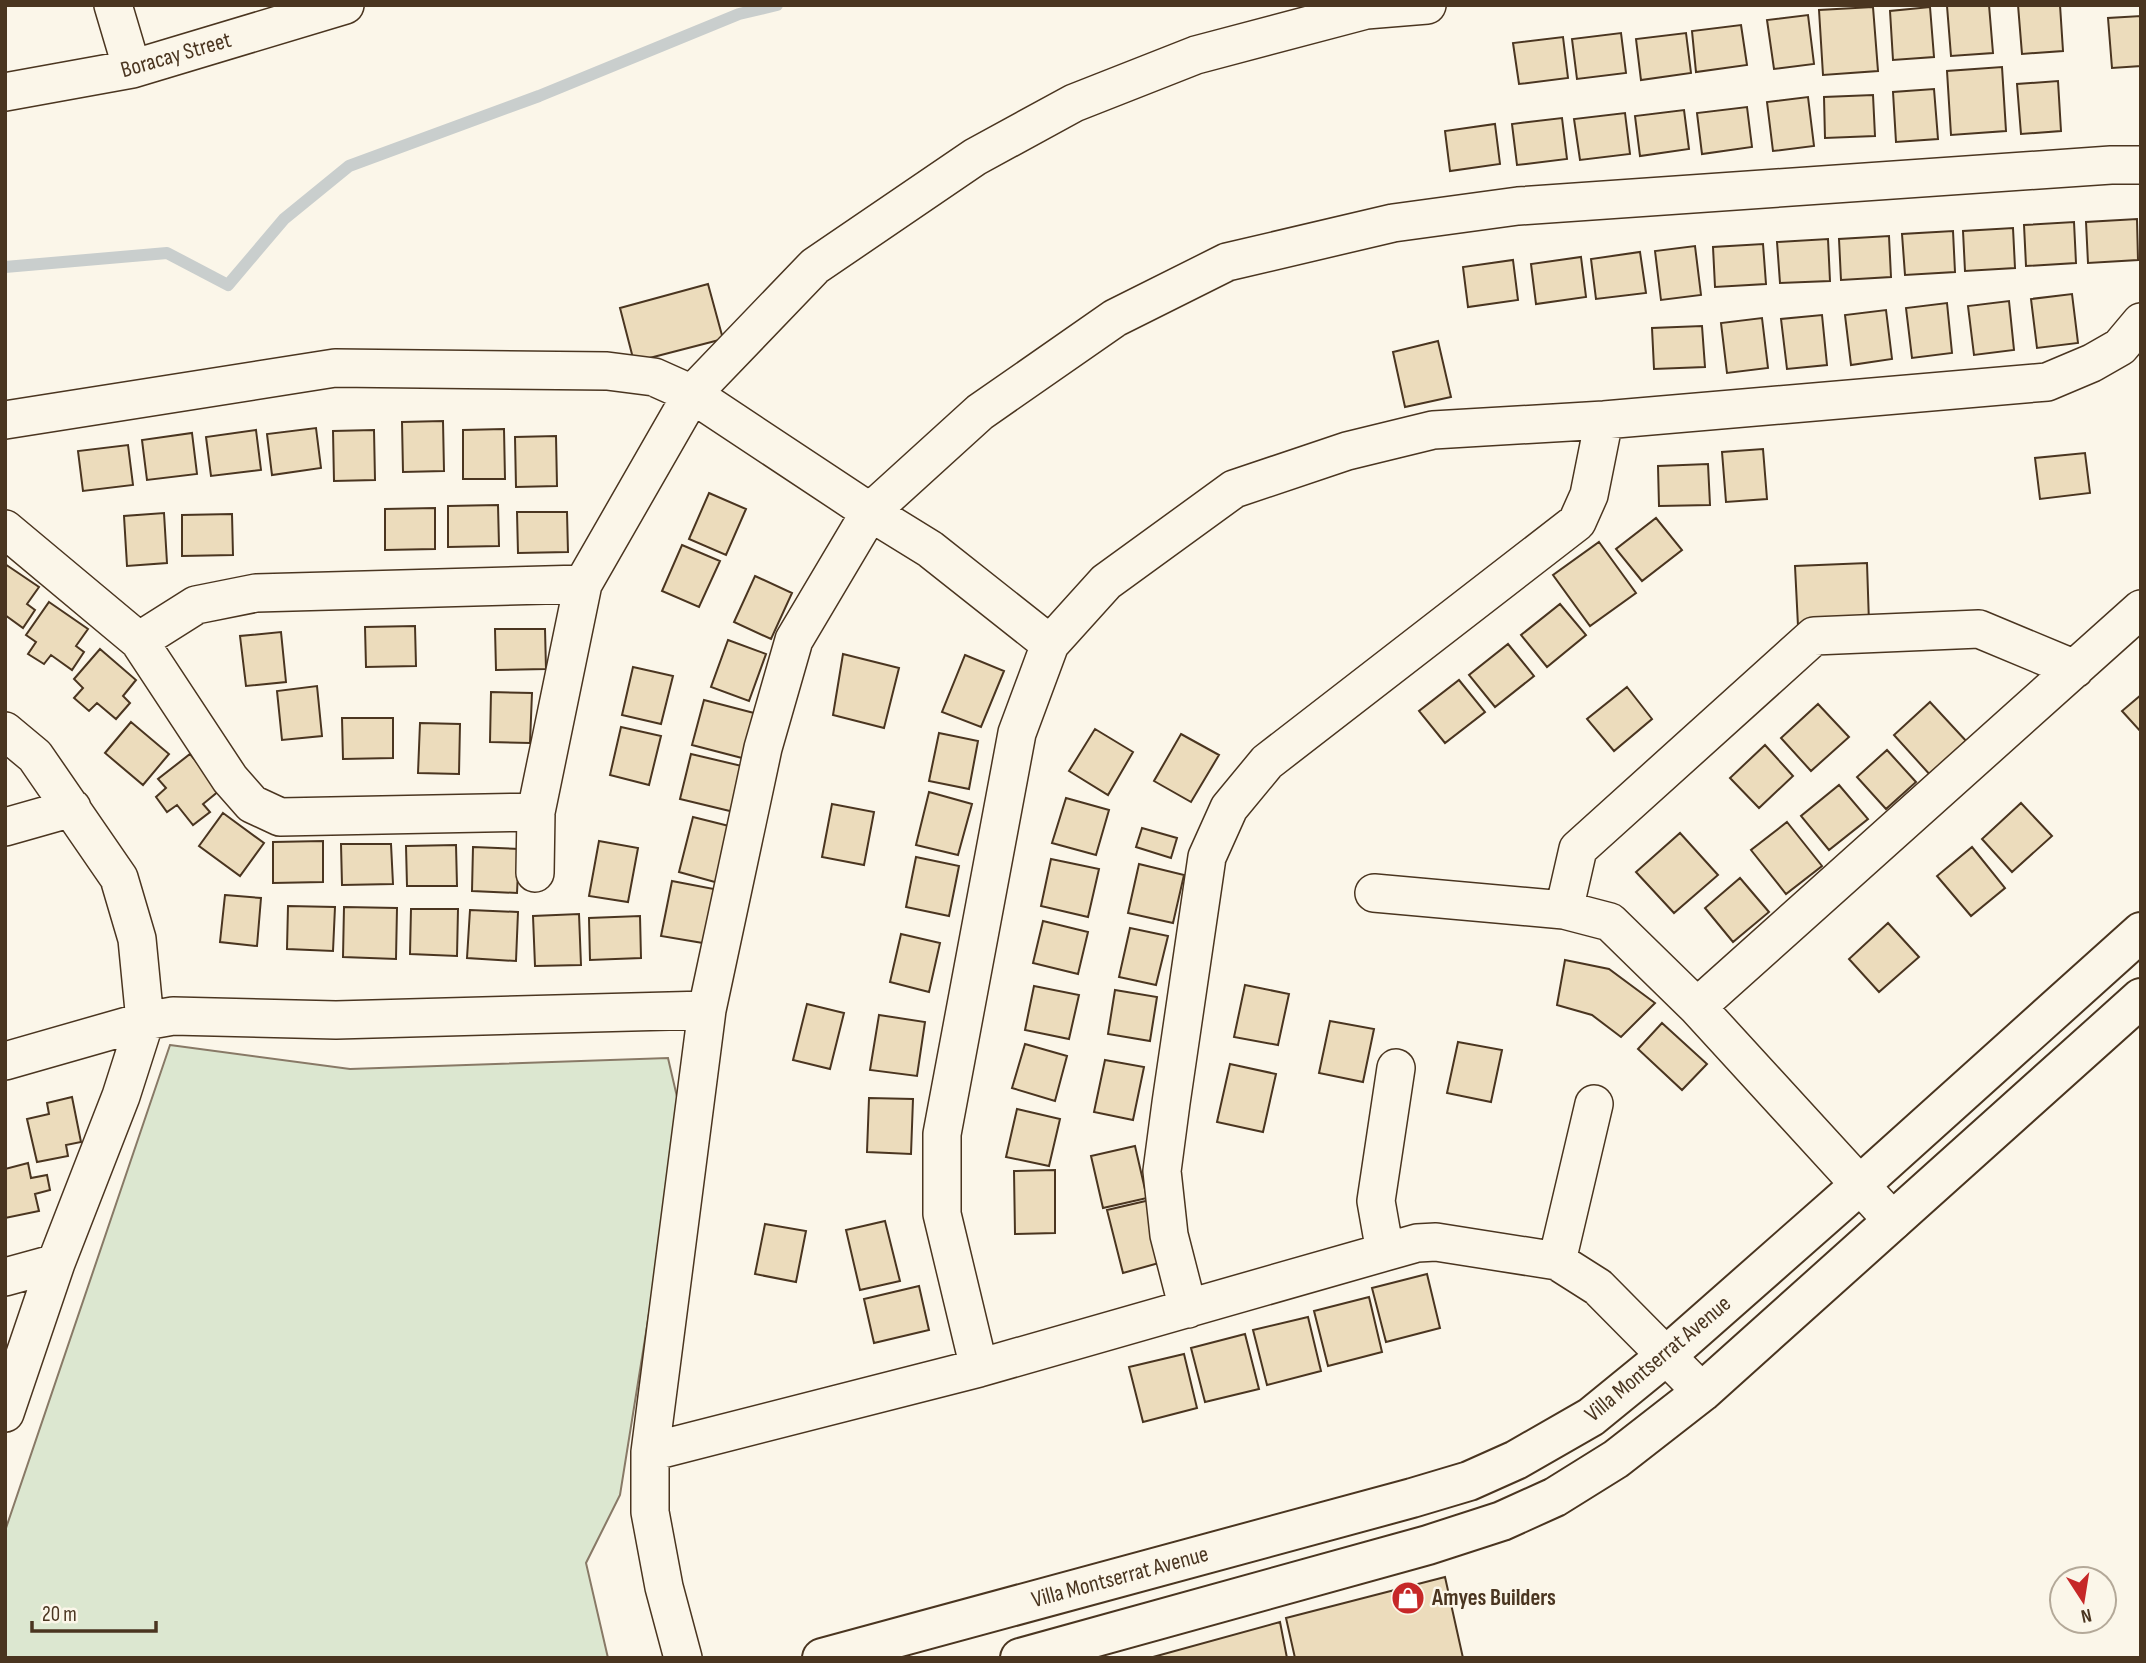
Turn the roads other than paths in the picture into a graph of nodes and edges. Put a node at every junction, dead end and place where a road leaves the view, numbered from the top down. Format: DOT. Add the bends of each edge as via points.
graph roads {
  1 [pos="113,5"];
  2 [pos="345,5"];
  3 [pos="1427,5"];
  4 [pos="132,69"];
  5 [pos="5,92"];
  6 [pos="2141,165"];
  7 [pos="2141,322"];
  8 [pos="692,394"];
  9 [pos="5,420"];
  10 [pos="1604,420"];
  11 [pos="870,512"];
  12 [pos="5,529"];
  13 [pos="583,584"];
  14 [pos="2141,609"];
  15 [pos="139,642"];
  16 [pos="1050,644"];
  17 [pos="2075,669"];
  18 [pos="5,731"];
  19 [pos="72,808"];
  20 [pos="536,812"];
  21 [pos="5,827"];
  22 [pos="535,873"];
  23 [pos="1374,893"];
  24 [pos="1564,910"];
  25 [pos="2141,932"];
  26 [pos="2141,998"];
  27 [pos="1697,1007"];
  28 [pos="707,1010"];
  29 [pos="145,1021"];
  30 [pos="5,1061"];
  31 [pos="1396,1068"];
  32 [pos="1594,1104"];
  33 [pos="1861,1184"];
  34 [pos="1893,1221"];
  35 [pos="1385,1252"];
  36 [pos="1557,1261"];
  37 [pos="56,1264"];
  38 [pos="5,1277"];
  39 [pos="1188,1309"];
  40 [pos="1667,1355"];
  41 [pos="979,1368"];
  42 [pos="1702,1392"];
  43 [pos="5,1413"];
  44 [pos="650,1452"];
  45 [pos="683,1658"];
  46 [pos="822,1658"];
  47 [pos="1020,1658"];
  1 -- 4 [label="street"];
  2 -- 4 [label="street, Boracay Street"];
  3 -- 8 [label="street" via="1366,10 1196,55 1074,103 975,157 815,266"];
  4 -- 5 [label="street, Boracay Street"];
  6 -- 11 [label="street" via="1518,206 1393,223 1227,262 1115,318 991,404"];
  7 -- 10 [label="street" via="2120,347 2047,382"];
  8 -- 9 [label="street" via="654,377 607,371 335,368"];
  8 -- 11 [label="street"];
  8 -- 13 [label="street"];
  10 -- 16 [label="street" via="1433,430 1347,451 1234,489 1105,582"];
  10 -- 39 [label="street" via="1589,495 1577,522 1267,762 1229,808 1207,857 1162,1171 1169,1236"];
  11 -- 16 [label="street" via="930,549"];
  11 -- 28 [label="street" via="794,640 763,748"];
  12 -- 15 [label="street"];
  13 -- 15 [label="street" via="256,593 196,605"];
  13 -- 20 [label="street"];
  14 -- 17 [label="street"];
  15 -- 20 [label="street" via="230,779 252,804 280,817"];
  16 -- 41 [label="street" via="1017,733 942,1134 942,1214"];
  17 -- 24 [label="street" via="1979,629 1814,636 1578,849"];
  17 -- 27 [label="street"];
  18 -- 19 [label="street" via="35,756"];
  19 -- 21 [label="street"];
  19 -- 29 [label="street" via="118,878 137,939"];
  20 -- 22 [label="street"];
  23 -- 24 [label="street"];
  24 -- 27 [label="street" via="1610,922"];
  25 -- 33 [label="street, Villa Montserrat Avenue"];
  26 -- 34 [label="street"];
  27 -- 33 [label="street"];
  28 -- 29 [label="street" via="336,1020 173,1016"];
  28 -- 44 [label="street"];
  29 -- 30 [label="street"];
  29 -- 37 [label="street"];
  31 -- 35 [label="street" via="1376,1201"];
  32 -- 36 [label="street"];
  33 -- 34 [label="street"];
  33 -- 40 [label="street, Villa Montserrat Avenue"];
  34 -- 42 [label="street"];
  35 -- 36 [label="street" via="1436,1242"];
  35 -- 39 [label="street"];
  36 -- 40 [label="street" via="1598,1287"];
  37 -- 38 [label="street"];
  37 -- 43 [label="street"];
  39 -- 41 [label="street"];
  40 -- 42 [label="street"];
  40 -- 46 [label="street, Villa Montserrat Avenue" via="1591,1417 1469,1481"];
  41 -- 44 [label="street"];
  42 -- 47 [label="street" via="1616,1459 1555,1497 1503,1521"];
  44 -- 45 [label="street" via="650,1513"];
}
